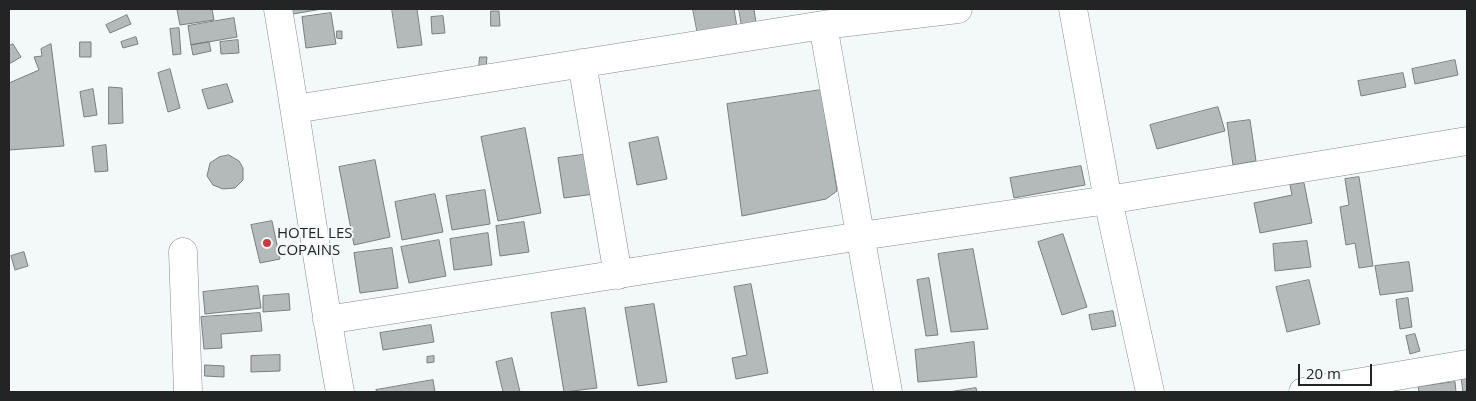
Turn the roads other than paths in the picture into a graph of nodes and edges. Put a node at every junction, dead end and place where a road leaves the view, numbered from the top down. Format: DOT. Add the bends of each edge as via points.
graph roads {
  1 [pos="278,9"];
  2 [pos="958,9"];
  3 [pos="1073,9"];
  4 [pos="823,25"];
  5 [pos="582,63"];
  6 [pos="295,109"];
  7 [pos="1467,141"];
  8 [pos="1108,200"];
  9 [pos="861,236"];
  10 [pos="183,252"];
  11 [pos="618,274"];
  12 [pos="327,320"];
  13 [pos="1467,364"];
  14 [pos="188,392"];
  15 [pos="340,392"];
  16 [pos="888,392"];
  17 [pos="1150,392"];
  18 [pos="1303,392"];
  1 -- 6 [label="street"];
  2 -- 4 [label="street"];
  3 -- 8 [label="street"];
  4 -- 5 [label="street"];
  4 -- 9 [label="street"];
  5 -- 6 [label="street"];
  5 -- 11 [label="street"];
  6 -- 12 [label="street"];
  7 -- 8 [label="street"];
  8 -- 9 [label="street"];
  8 -- 17 [label="street"];
  9 -- 11 [label="street"];
  9 -- 16 [label="street"];
  10 -- 14 [label="street"];
  11 -- 12 [label="street"];
  12 -- 15 [label="street"];
  13 -- 18 [label="street"];
}
